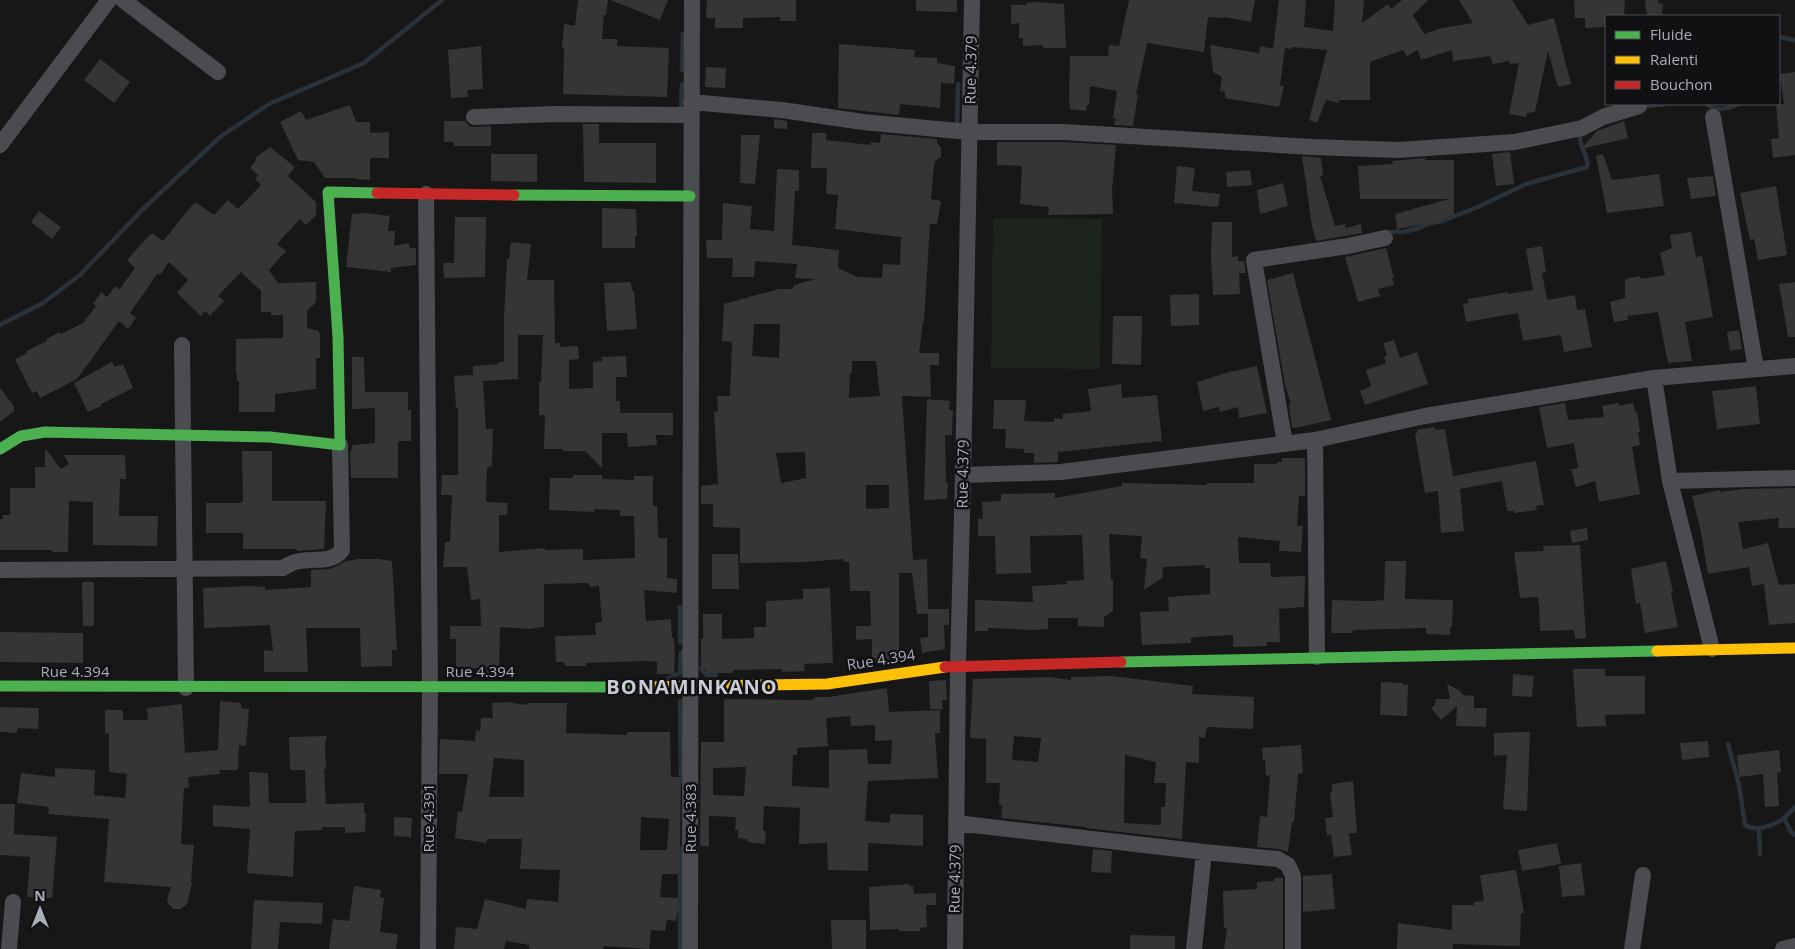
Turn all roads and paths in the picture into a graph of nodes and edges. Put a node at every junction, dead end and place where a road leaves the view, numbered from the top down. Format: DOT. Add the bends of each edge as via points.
graph roads {
  1 [pos="120,0"];
  2 [pos="692,0"];
  3 [pos="972,0"];
  4 [pos="218,72"];
  5 [pos="1639,106"];
  6 [pos="691,108"];
  7 [pos="474,117"];
  8 [pos="1713,117"];
  9 [pos="970,132"];
  10 [pos="0,145"];
  11 [pos="426,194"];
  12 [pos="690,196"];
  13 [pos="1385,238"];
  14 [pos="182,345"];
  15 [pos="1795,366"];
  16 [pos="1756,369"];
  17 [pos="1654,378"];
  18 [pos="183,434"];
  19 [pos="1315,440"];
  20 [pos="1285,444"];
  21 [pos="340,445"];
  22 [pos="0,449"];
  23 [pos="963,475"];
  24 [pos="1795,478"];
  25 [pos="1670,481"];
  26 [pos="185,568"];
  27 [pos="0,570"];
  28 [pos="1712,648"];
  29 [pos="1795,648"];
  30 [pos="1317,657"];
  31 [pos="958,666"];
  32 [pos="0,686"];
  33 [pos="430,687"];
  34 [pos="692,687"];
  35 [pos="186,688"];
  36 [pos="956,823"];
  37 [pos="1204,852"];
  38 [pos="1643,876"];
  39 [pos="13,902"];
  40 [pos="1795,946"];
  41 [pos="9,949"];
  42 [pos="428,949"];
  43 [pos="690,949"];
  44 [pos="955,949"];
  45 [pos="1194,949"];
  46 [pos="1293,949"];
  47 [pos="1632,949"];
  48 [pos="1783,949"];
  1 -- 4 [label="street"];
  1 -- 10 [label="street"];
  2 -- 6 [label="street, Rue 4.383"];
  3 -- 9 [label="street, Rue 4.379"];
  5 -- 9 [label="street" via="1603,117 1582,128 1515,142 1398,150 1063,132"];
  6 -- 7 [label="street"];
  6 -- 9 [label="street" via="782,110 863,122"];
  6 -- 12 [label="street, Rue 4.383"];
  8 -- 16 [label="street"];
  9 -- 23 [label="street, Rue 4.379"];
  11 -- 12 [label="street"];
  11 -- 21 [label="street" via="328,192 338,336"];
  11 -- 33 [label="street, Rue 4.391"];
  12 -- 34 [label="street, Rue 4.383"];
  13 -- 20 [label="street" via="1254,260"];
  14 -- 18 [label="street"];
  15 -- 16 [label="street"];
  16 -- 17 [label="street"];
  17 -- 19 [label="street" via="1425,416"];
  17 -- 25 [label="street"];
  18 -- 21 [label="street" via="270,437"];
  18 -- 22 [label="street" via="29,432"];
  18 -- 26 [label="street"];
  19 -- 20 [label="street"];
  19 -- 30 [label="street"];
  20 -- 23 [label="street" via="1061,472"];
  21 -- 26 [label="street" via="342,550 338,556 295,561 283,568"];
  23 -- 31 [label="street, Rue 4.379"];
  24 -- 25 [label="street"];
  25 -- 28 [label="street"];
  26 -- 27 [label="street"];
  26 -- 35 [label="street"];
  28 -- 29 [label="street, Rue 4.394"];
  28 -- 30 [label="street, Rue 4.394"];
  30 -- 31 [label="street, Rue 4.394"];
  31 -- 34 [label="street, Rue 4.394" via="827,684"];
  31 -- 36 [label="street, Rue 4.379"];
  32 -- 35 [label="street, Rue 4.394"];
  33 -- 34 [label="street, Rue 4.394"];
  33 -- 35 [label="street, Rue 4.394"];
  33 -- 42 [label="street, Rue 4.391"];
  34 -- 43 [label="street, Rue 4.383"];
  36 -- 37 [label="street"];
  36 -- 44 [label="street, Rue 4.379"];
  37 -- 45 [label="street"];
  37 -- 46 [label="street" via="1278,859 1288,865 1293,876"];
  38 -- 47 [label="street"];
  39 -- 41 [label="street"];
  40 -- 48 [label="street"];
}
